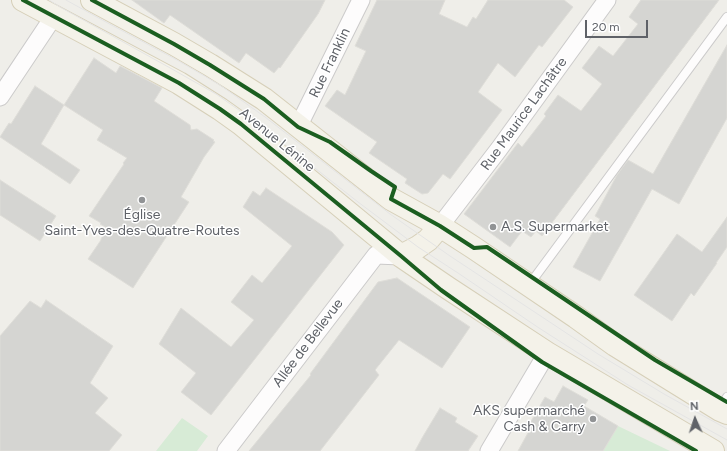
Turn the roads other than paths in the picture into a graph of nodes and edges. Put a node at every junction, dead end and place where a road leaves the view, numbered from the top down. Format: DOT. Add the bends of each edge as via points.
graph roads {
  1 [pos="23,0"];
  2 [pos="92,0"];
  3 [pos="362,0"];
  4 [pos="606,0"];
  5 [pos="54,16"];
  6 [pos="727,17"];
  7 [pos="0,97"];
  8 [pos="298,127"];
  9 [pos="440,226"];
  10 [pos="400,256"];
  11 [pos="529,284"];
  12 [pos="547,353"];
  13 [pos="725,407"];
  14 [pos="226,451"];
  15 [pos="489,451"];
  16 [pos="713,451"];
  1 -- 5 [label="main road, Avenue Lénine"];
  2 -- 8 [label="main road, Avenue Lénine" via="210,64 264,99"];
  3 -- 8 [label="street, Rue Franklin"];
  4 -- 9 [label="street, Rue Maurice Lachâtre"];
  5 -- 7 [label="street"];
  5 -- 10 [label="main road, Avenue Lénine" via="179,83 220,109"];
  6 -- 11 [label="lane"];
  8 -- 9 [label="main road, Avenue Lénine" via="391,199"];
  9 -- 10 [label="main road" via="428,240"];
  9 -- 11 [label="main road, Avenue Lénine"];
  10 -- 12 [label="main road, Avenue Lénine"];
  10 -- 14 [label="street, Allée de Bellevue" via="376,254"];
  11 -- 13 [label="main road, Avenue Lénine" via="615,345"];
  12 -- 15 [label="street"];
  12 -- 16 [label="main road, Avenue Lénine"];
}
